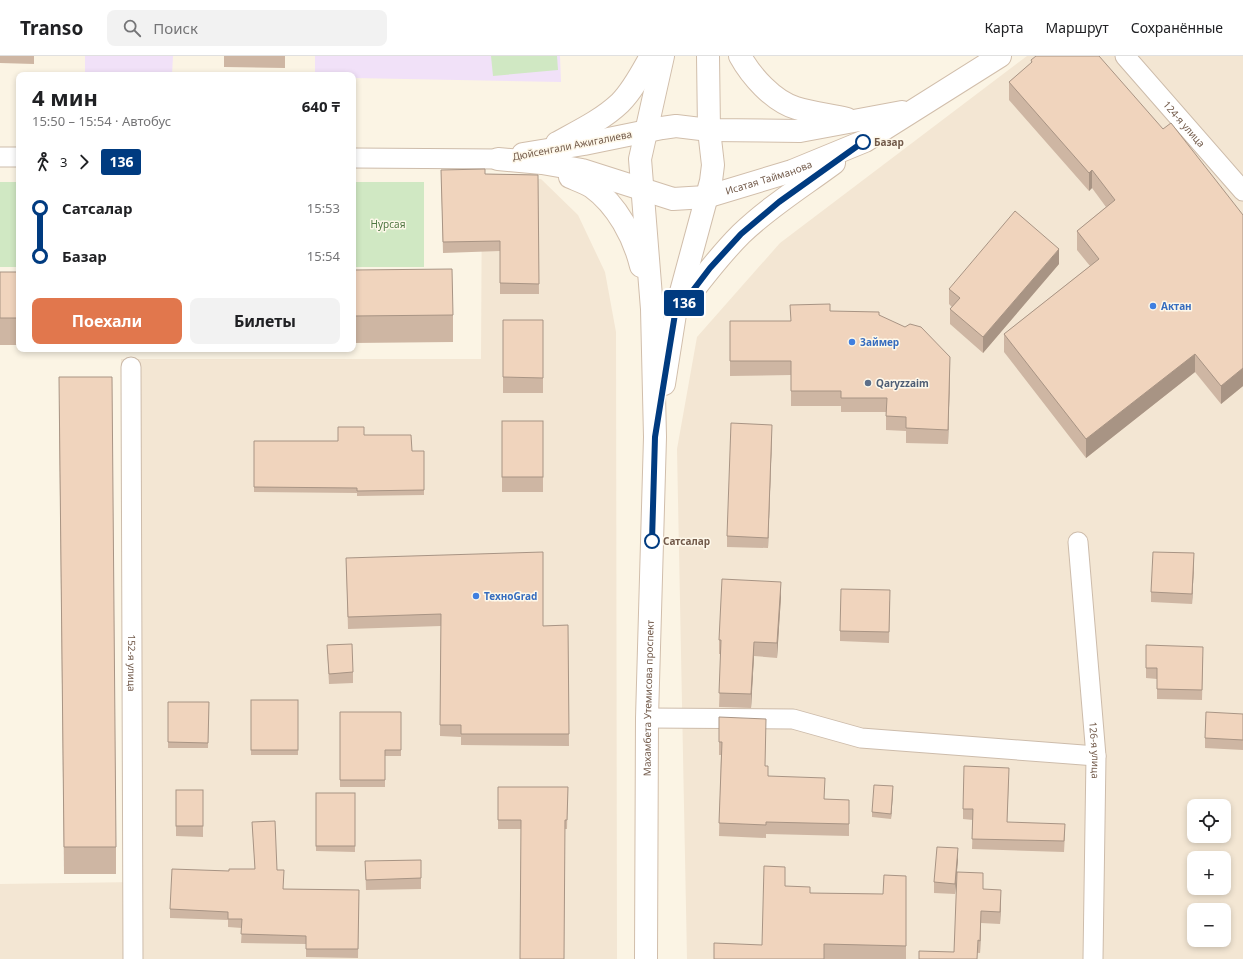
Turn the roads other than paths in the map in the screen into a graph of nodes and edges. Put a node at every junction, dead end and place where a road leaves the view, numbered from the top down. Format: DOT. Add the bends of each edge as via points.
graph roads {
  1 [pos="651,56"];
  2 [pos="663,56"];
  3 [pos="708,56"];
  4 [pos="740,56"];
  5 [pos="1000,56"];
  6 [pos="1125,56"];
  7 [pos="645,130"];
  8 [pos="709,130"];
  9 [pos="862,131"];
  10 [pos="0,157"];
  11 [pos="16,157"];
  12 [pos="543,157"];
  13 [pos="356,158"];
  14 [pos="498,159"];
  15 [pos="643,190"];
  16 [pos="1243,191"];
  17 [pos="706,197"];
  18 [pos="652,309"];
  19 [pos="675,314"];
  20 [pos="131,367"];
  21 [pos="655,437"];
  22 [pos="1078,542"];
  23 [pos="647,718"];
  24 [pos="1096,756"];
  25 [pos="133,959"];
  26 [pos="646,959"];
  27 [pos="1092,959"];
  1 -- 12 [label="street" via="621,102"];
  2 -- 7 [label="street"];
  3 -- 8 [label="street"];
  4 -- 9 [label="street" via="755,78 775,96 795,108"];
  5 -- 9 [label="street, Исатая Тайманова" via="913,110"];
  6 -- 16 [label="street, 124-я улица"];
  7 -- 8 [label="street" via="676,126"];
  7 -- 12 [label="street, Дюйсенгали Ажигалиева" via="584,144"];
  7 -- 15 [label="street" via="640,159"];
  8 -- 9 [label="street, Исатая Тайманова"];
  8 -- 17 [label="street" via="713,165"];
  9 -- 17 [label="street, Исатая Тайманова" via="792,171"];
  9 -- 19 [label="street" via="741,234 710,268"];
  10 -- 11 [label="street"];
  12 -- 14 [label="street, Дюйсенгали Ажигалиева"];
  12 -- 15 [label="street, Дюйсенгали Ажигалиева"];
  12 -- 18 [label="street" via="592,187 614,209 627,229 639,256"];
  13 -- 14 [label="street, Дюйсенгали Ажигалиева"];
  15 -- 17 [label="street" via="672,199"];
  15 -- 18 [label="street"];
  17 -- 19 [label="street"];
  18 -- 21 [label="street"];
  19 -- 21 [label="street"];
  20 -- 25 [label="street, 152-я улица"];
  21 -- 23 [label="street, Махамбета Утемисова проспект"];
  22 -- 24 [label="street, 126-я улица"];
  23 -- 24 [label="street" via="793,719 861,738"];
  23 -- 26 [label="street, Махамбета Утемисова проспект"];
  24 -- 27 [label="street, 126-я улица"];
}
